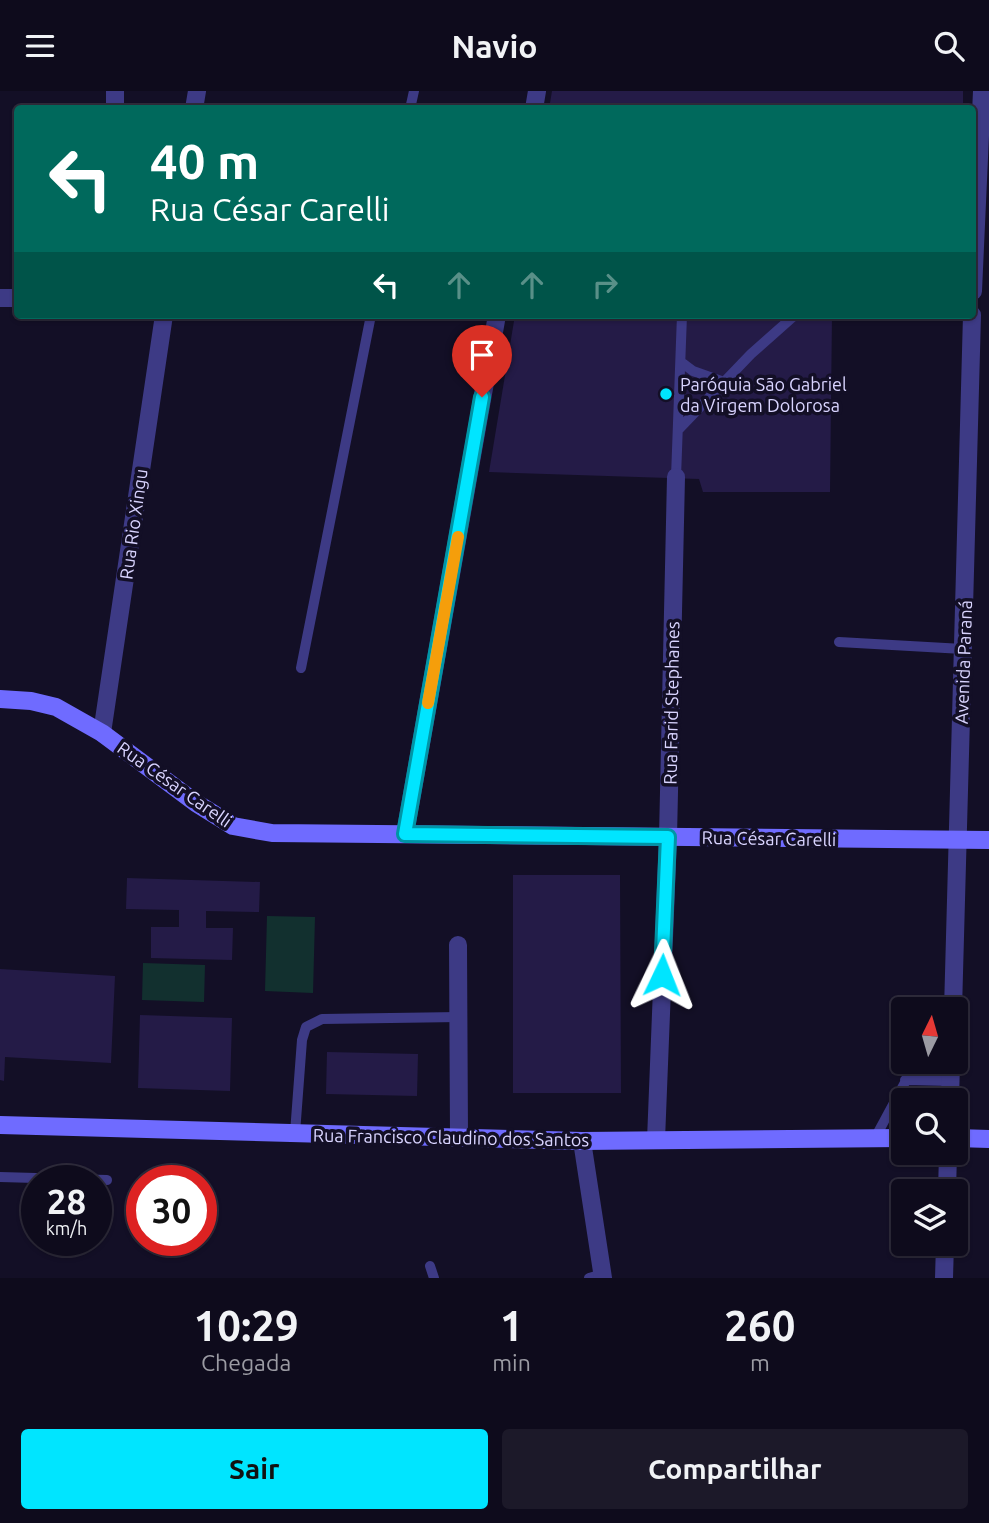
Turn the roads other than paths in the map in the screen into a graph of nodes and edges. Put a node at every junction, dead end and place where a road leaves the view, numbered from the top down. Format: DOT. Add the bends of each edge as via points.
graph roads {
  1 [pos="982,91"];
  2 [pos="976,224"];
  3 [pos="163,319"];
  4 [pos="370,319"];
  5 [pos="496,319"];
  6 [pos="682,319"];
  7 [pos="791,319"];
  8 [pos="972,319"];
  9 [pos="681,362"];
  10 [pos="724,382"];
  11 [pos="678,430"];
  12 [pos="676,477"];
  13 [pos="839,642"];
  14 [pos="963,649"];
  15 [pos="301,668"];
  16 [pos="0,699"];
  17 [pos="102,733"];
  18 [pos="405,834"];
  19 [pos="668,837"];
  20 [pos="958,840"];
  21 [pos="989,840"];
  22 [pos="458,945"];
  23 [pos="953,997"];
  24 [pos="458,1017"];
  25 [pos="908,1075"];
  26 [pos="951,1075"];
  27 [pos="905,1080"];
  28 [pos="951,1081"];
  29 [pos="951,1088"];
  30 [pos="0,1125"];
  31 [pos="295,1133"];
  32 [pos="458,1136"];
  33 [pos="891,1138"];
  34 [pos="968,1138"];
  35 [pos="875,1139"];
  36 [pos="989,1139"];
  37 [pos="656,1140"];
  38 [pos="582,1141"];
  39 [pos="0,1177"];
  40 [pos="21,1178"];
  41 [pos="945,1256"];
  42 [pos="430,1266"];
  43 [pos="598,1277"];
  44 [pos="434,1278"];
  45 [pos="944,1278"];
  1 -- 2 [label="street"];
  3 -- 17 [label="street, Rua Rio Xingu"];
  4 -- 15 [label="lane"];
  5 -- 18 [label="street"];
  6 -- 9 [label="lane, Rua Farid Stephanes"];
  7 -- 10 [label="lane"];
  8 -- 14 [label="street, Avenida Paraná"];
  9 -- 10 [label="lane"];
  9 -- 11 [label="lane, Rua Farid Stephanes"];
  10 -- 11 [label="lane"];
  11 -- 12 [label="lane, Rua Farid Stephanes"];
  12 -- 19 [label="street, Rua Farid Stephanes"];
  13 -- 14 [label="lane"];
  14 -- 20 [label="street, Avenida Paraná"];
  16 -- 17 [label="main road, Rua César Carelli" via="56,707"];
  17 -- 18 [label="main road, Rua César Carelli" via="233,826 272,833"];
  18 -- 19 [label="main road, Rua César Carelli"];
  19 -- 20 [label="main road, Rua César Carelli"];
  19 -- 37 [label="street, Rua Farid Stephanes"];
  20 -- 21 [label="main road, Rua César Carelli"];
  20 -- 23 [label="street, Avenida Paraná"];
  22 -- 24 [label="street"];
  24 -- 31 [label="lane" via="322,1019 306,1027"];
  24 -- 32 [label="street"];
  25 -- 27 [label="lane"];
  26 -- 28 [label="street"];
  27 -- 28 [label="lane"];
  27 -- 35 [label="lane"];
  28 -- 29 [label="street"];
  30 -- 31 [label="main road, Rua Francisco Claudino dos Santos"];
  31 -- 32 [label="main road, Rua Francisco Claudino dos Santos"];
  32 -- 38 [label="main road, Rua Francisco Claudino dos Santos"];
  33 -- 35 [label="main road, Rua Francisco Claudino dos Santos"];
  34 -- 36 [label="main road"];
  35 -- 37 [label="main road, Rua Francisco Claudino dos Santos"];
  37 -- 38 [label="main road, Rua Francisco Claudino dos Santos"];
  38 -- 43 [label="street"];
  39 -- 40 [label="lane"];
  41 -- 45 [label="street"];
  42 -- 44 [label="lane"];
}
